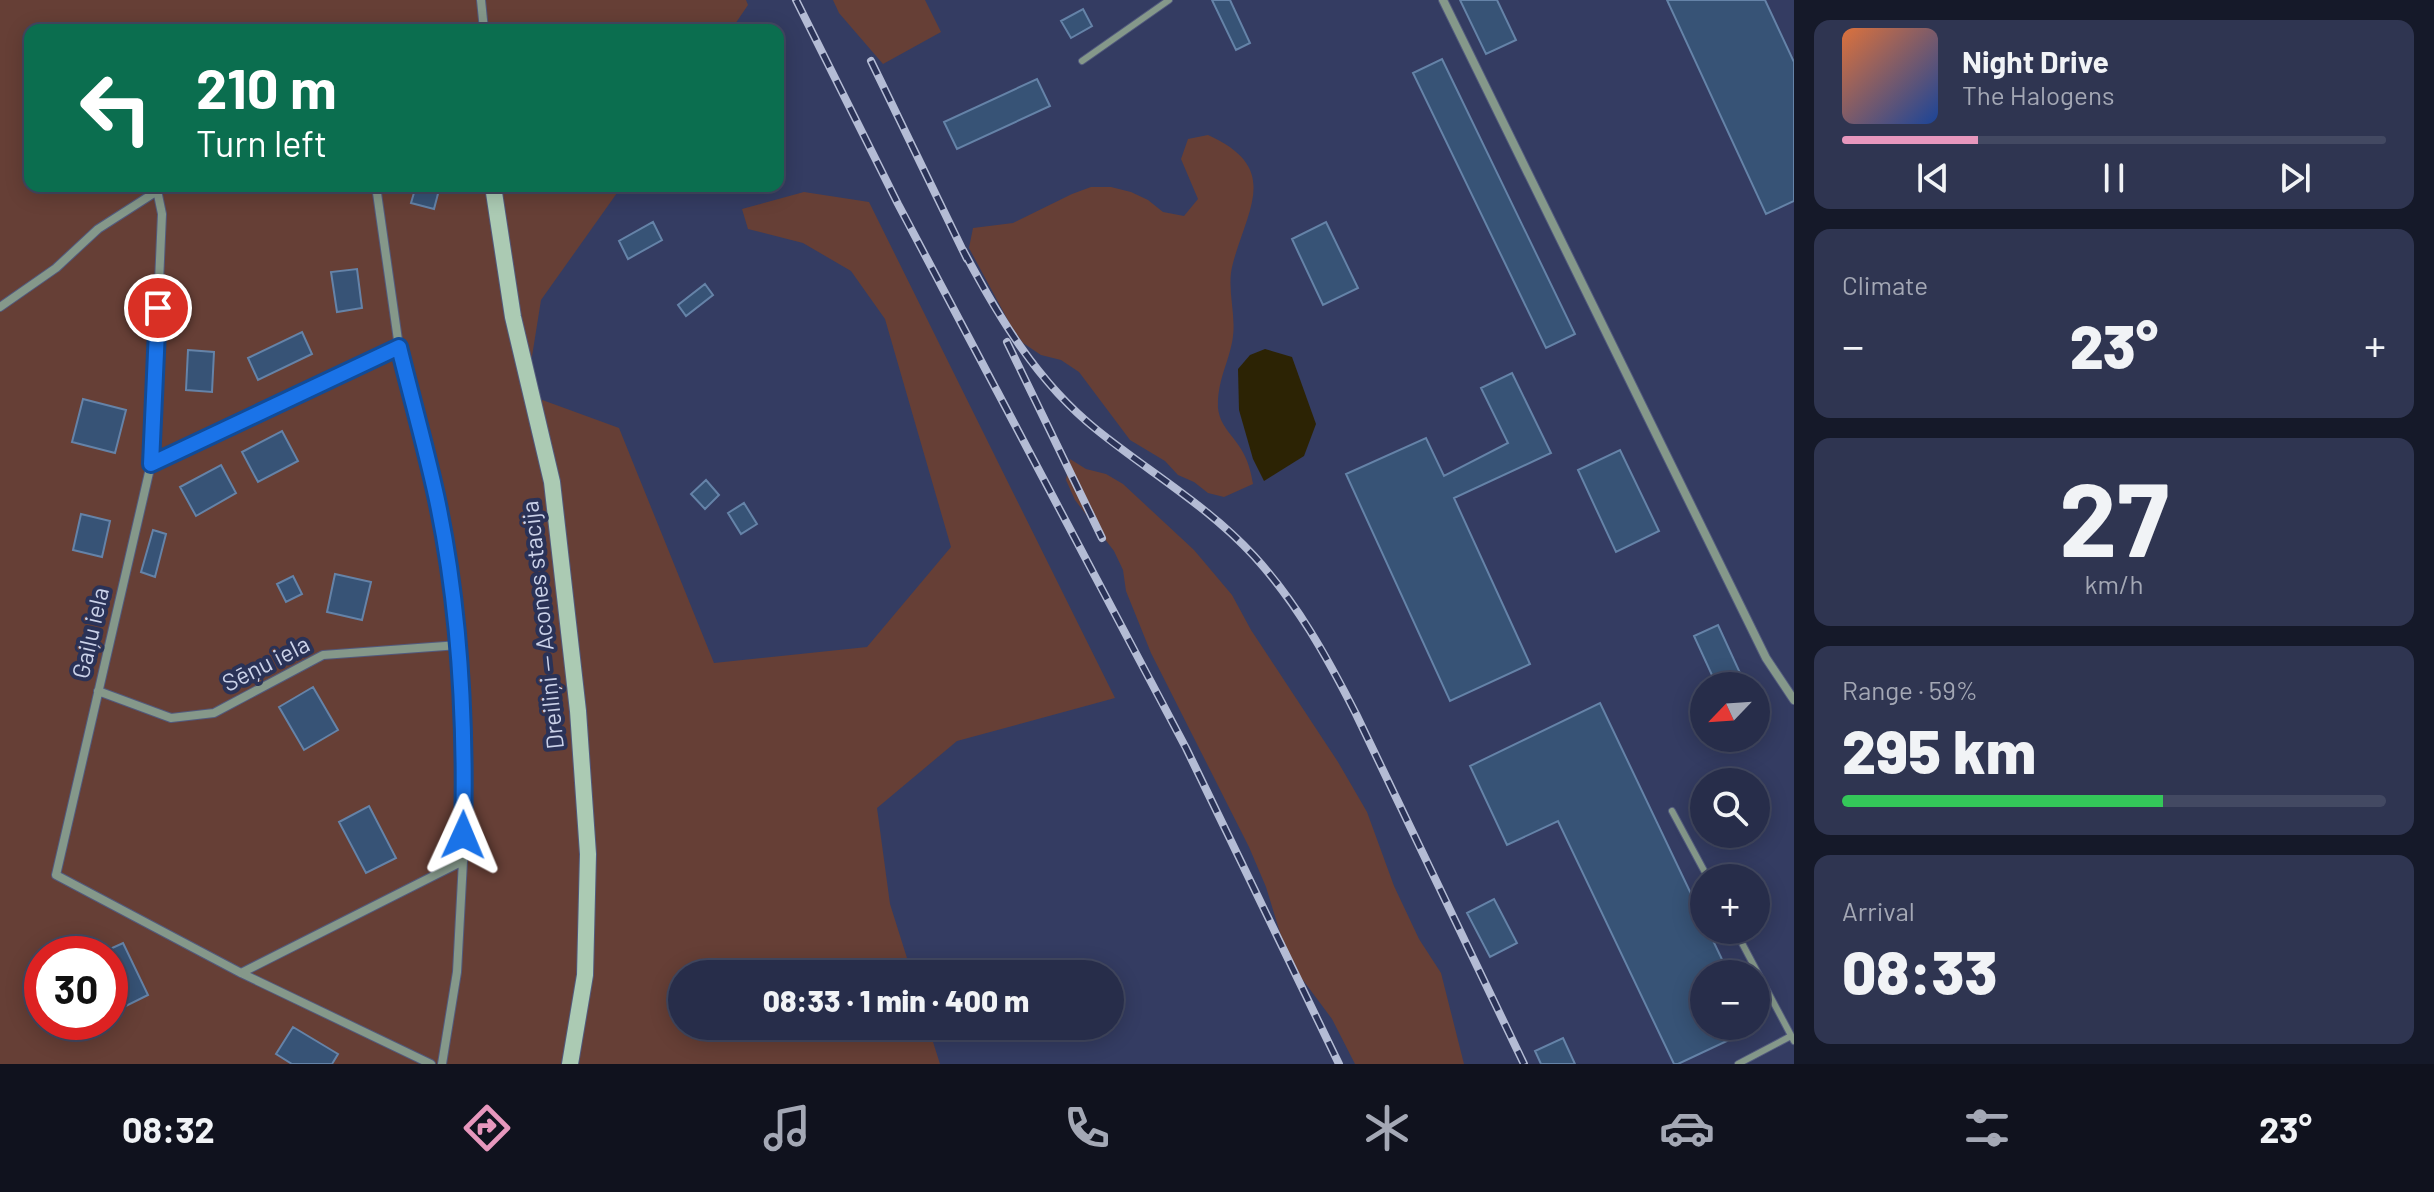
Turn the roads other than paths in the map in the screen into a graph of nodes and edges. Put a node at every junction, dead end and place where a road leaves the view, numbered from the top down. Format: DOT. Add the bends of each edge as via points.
graph roads {
  1 [pos="481,0"];
  2 [pos="1169,0"];
  3 [pos="1443,0"];
  4 [pos="483,24"];
  5 [pos="1082,61"];
  6 [pos="155,192"];
  7 [pos="161,192"];
  8 [pos="377,192"];
  9 [pos="494,192"];
  10 [pos="0,307"];
  11 [pos="399,347"];
  12 [pos="151,464"];
  13 [pos="459,645"];
  14 [pos="98,691"];
  15 [pos="1794,700"];
  16 [pos="1672,811"];
  17 [pos="463,861"];
  18 [pos="1700,864"];
  19 [pos="1743,944"];
  20 [pos="241,973"];
  21 [pos="1793,1038"];
  22 [pos="431,1064"];
  23 [pos="442,1064"];
  24 [pos="570,1064"];
  25 [pos="1738,1064"];
  1 -- 4 [label="street"];
  2 -- 5 [label="lane"];
  3 -- 15 [label="street" via="1766,658"];
  6 -- 10 [label="street" via="98,229 56,268"];
  7 -- 12 [label="street, Gaiļu iela"];
  8 -- 11 [label="street"];
  9 -- 24 [label="street, Dreiliņi — Acones stacija" via="513,317 552,482 578,711 588,854 585,975"];
  11 -- 12 [label="street"];
  11 -- 13 [label="street" via="436,498"];
  12 -- 14 [label="street, Gaiļu iela"];
  13 -- 14 [label="street, Sēņu iela" via="323,655 214,713 171,718"];
  13 -- 17 [label="street"];
  14 -- 20 [label="street, Gaiļu iela" via="56,875"];
  16 -- 18 [label="lane"];
  17 -- 20 [label="street"];
  17 -- 23 [label="street" via="457,972"];
  19 -- 21 [label="lane"];
  20 -- 22 [label="street, Gaiļu iela"];
  21 -- 25 [label="lane"];
}
